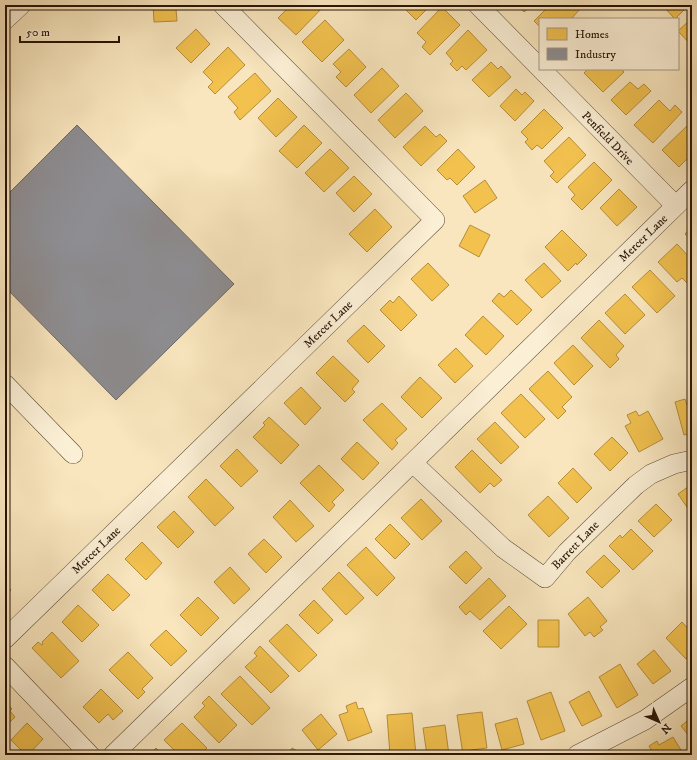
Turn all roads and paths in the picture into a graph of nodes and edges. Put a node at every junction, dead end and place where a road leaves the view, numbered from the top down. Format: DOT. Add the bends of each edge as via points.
graph roads {
  1 [pos="21,5"];
  2 [pos="223,5"];
  3 [pos="478,5"];
  4 [pos="5,20"];
  5 [pos="539,67"];
  6 [pos="542,70"];
  7 [pos="692,190"];
  8 [pos="676,206"];
  9 [pos="5,384"];
  10 [pos="73,454"];
  11 [pos="692,460"];
  12 [pos="413,463"];
  13 [pos="5,639"];
  14 [pos="5,666"];
  15 [pos="692,687"];
  16 [pos="90,755"];
  17 [pos="113,755"];
  18 [pos="577,755"];
  1 -- 4 [label="street"];
  2 -- 13 [label="street, Mercer Lane" via="435,220"];
  3 -- 5 [label="street, Penfield Drive"];
  6 -- 8 [label="street, Penfield Drive"];
  7 -- 8 [label="street, Mercer Lane"];
  8 -- 12 [label="street, Mercer Lane"];
  9 -- 10 [label="street"];
  11 -- 12 [label="street, Barrett Lane" via="674,464 636,484 567,552 545,578 503,548"];
  12 -- 17 [label="street, Mercer Lane"];
  14 -- 16 [label="street"];
  15 -- 18 [label="street" via="645,720"];
}
